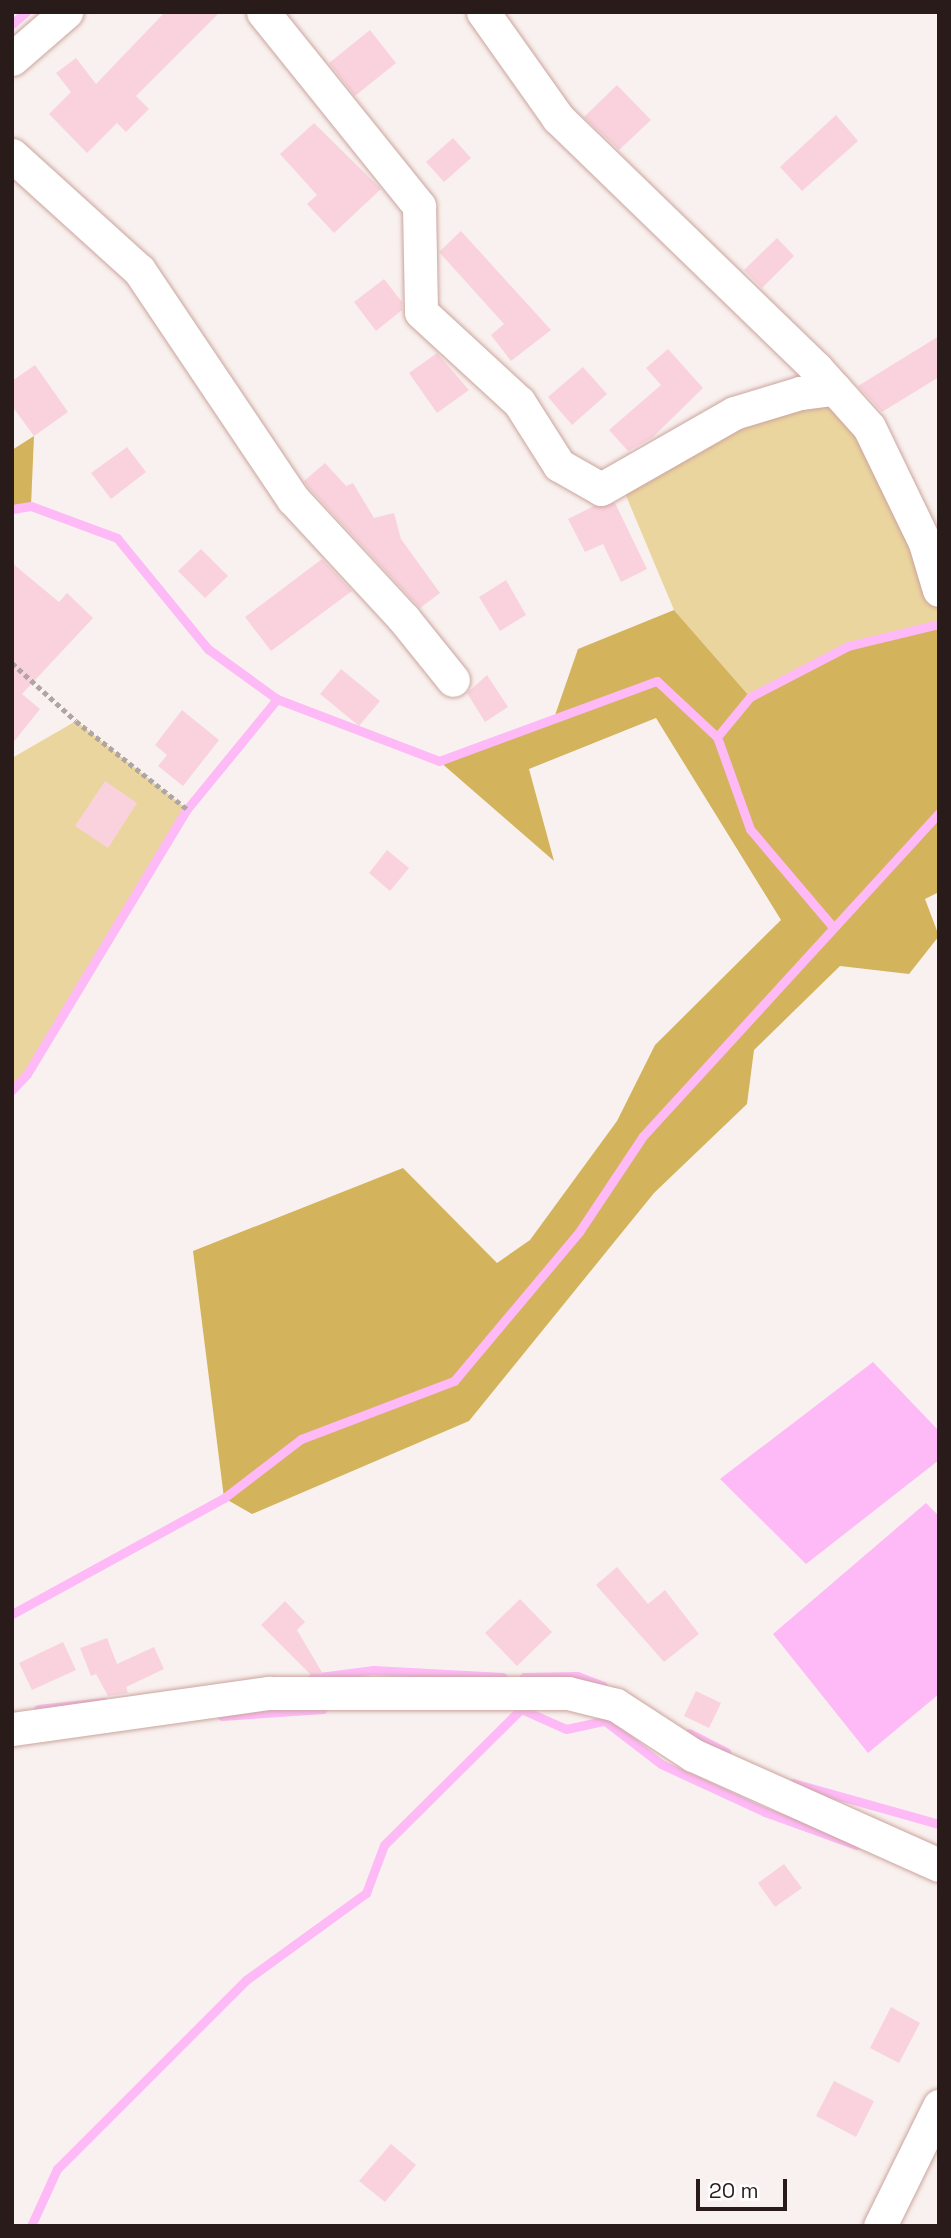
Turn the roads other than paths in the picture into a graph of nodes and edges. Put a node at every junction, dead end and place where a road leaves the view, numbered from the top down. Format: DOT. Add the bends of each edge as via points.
graph roads {
  1 [pos="263,12"];
  2 [pos="483,12"];
  3 [pos="47,18"];
  4 [pos="12,59"];
  5 [pos="12,155"];
  6 [pos="835,389"];
  7 [pos="939,590"];
  8 [pos="453,680"];
  9 [pos="12,1729"];
  10 [pos="939,1865"];
  11 [pos="939,2106"];
  12 [pos="880,2226"];
  1 -- 6 [label="street" via="419,206 421,312 519,402 559,465 601,489 734,413 800,393"];
  2 -- 6 [label="street" via="558,118"];
  3 -- 4 [label="street"];
  5 -- 8 [label="street" via="139,270 293,499 404,619"];
  6 -- 7 [label="street" via="869,427 925,542"];
  9 -- 10 [label="street" via="268,1693 568,1693 616,1705 693,1755"];
  11 -- 12 [label="street"];
}
